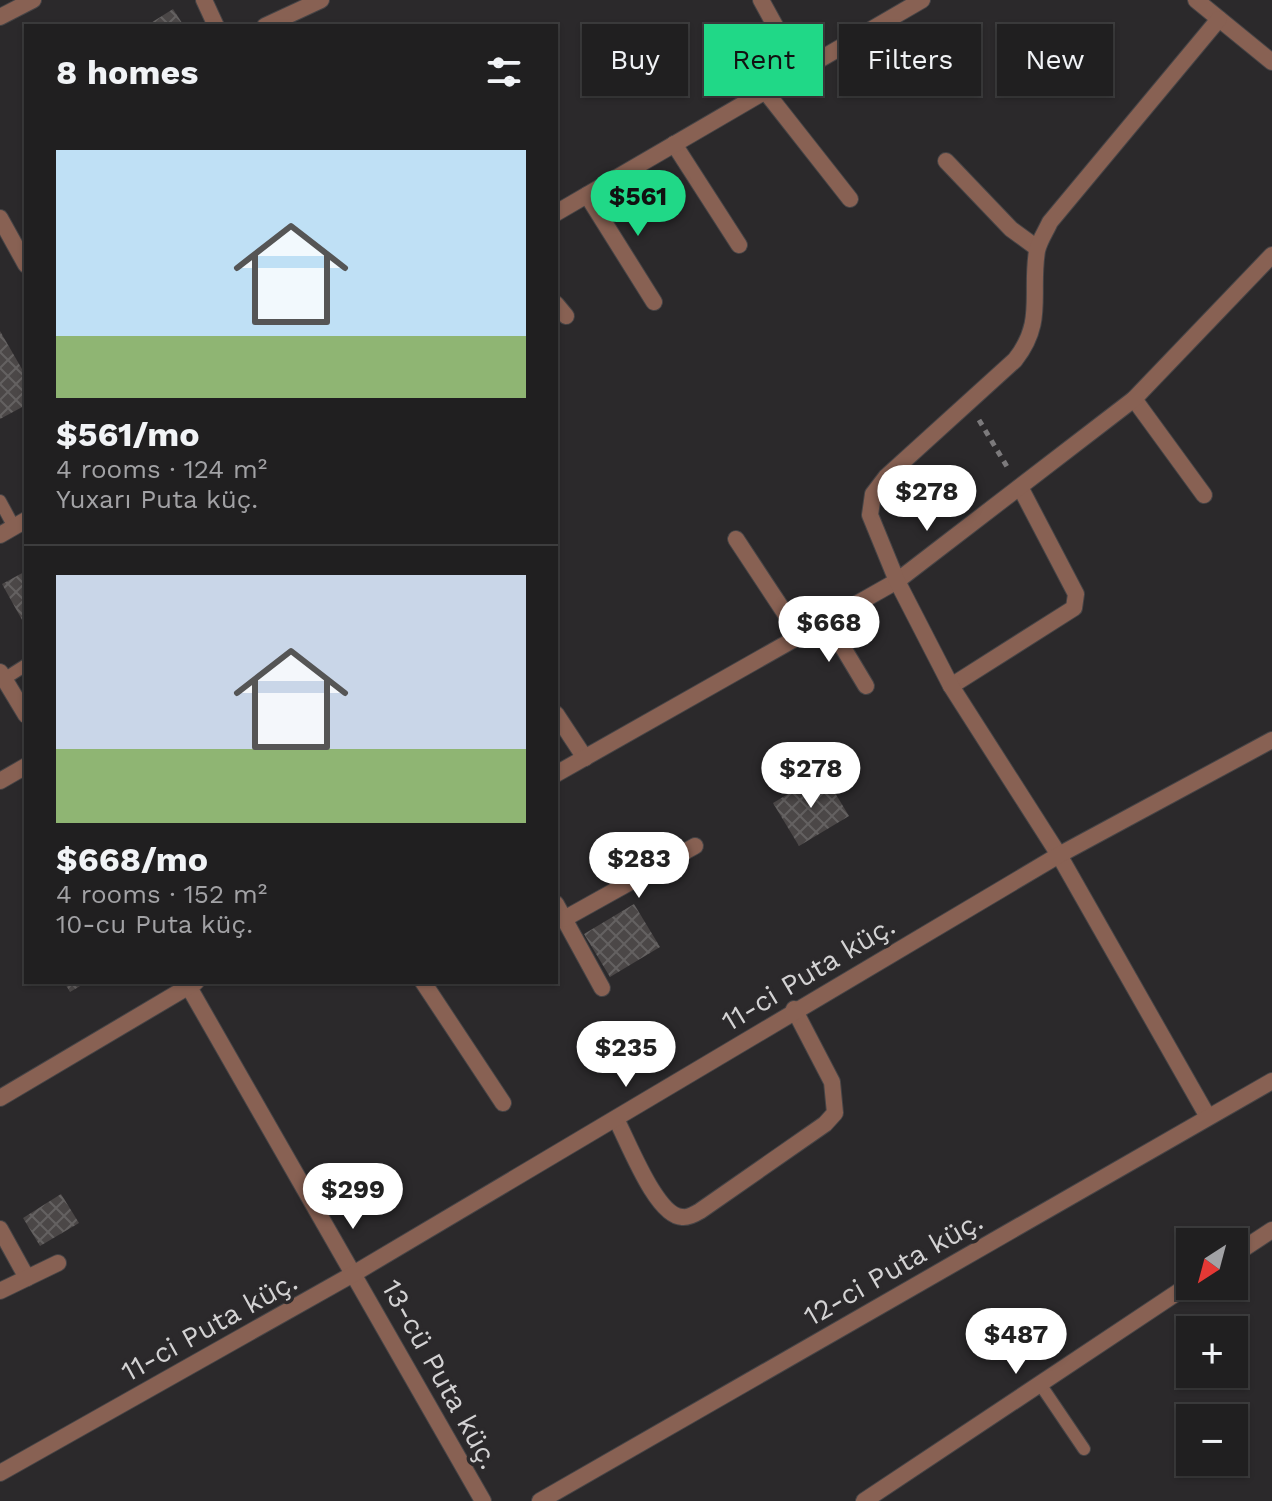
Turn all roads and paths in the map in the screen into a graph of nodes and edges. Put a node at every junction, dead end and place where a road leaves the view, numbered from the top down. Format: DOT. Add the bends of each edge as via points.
graph roads {
  1 [pos="33,0"];
  2 [pos="204,0"];
  3 [pos="321,0"];
  4 [pos="761,0"];
  5 [pos="922,0"];
  6 [pos="1196,0"];
  7 [pos="0,17"];
  8 [pos="1219,19"];
  9 [pos="215,24"];
  10 [pos="269,24"];
  11 [pos="774,24"];
  12 [pos="823,58"];
  13 [pos="1272,62"];
  14 [pos="756,96"];
  15 [pos="769,96"];
  16 [pos="674,144"];
  17 [pos="946,161"];
  18 [pos="587,195"];
  19 [pos="850,199"];
  20 [pos="558,212"];
  21 [pos="0,218"];
  22 [pos="739,245"];
  23 [pos="1037,248"];
  24 [pos="1272,255"];
  25 [pos="24,261"];
  26 [pos="654,302"];
  27 [pos="1134,399"];
  28 [pos="968,402"];
  29 [pos="1020,487"];
  30 [pos="1204,495"];
  31 [pos="0,501"];
  32 [pos="13,528"];
  33 [pos="736,539"];
  34 [pos="897,581"];
  35 [pos="827,621"];
  36 [pos="800,636"];
  37 [pos="24,666"];
  38 [pos="2,676"];
  39 [pos="866,686"];
  40 [pos="951,686"];
  41 [pos="24,712"];
  42 [pos="558,717"];
  43 [pos="1272,740"];
  44 [pos="585,758"];
  45 [pos="24,767"];
  46 [pos="558,773"];
  47 [pos="0,781"];
  48 [pos="695,846"];
  49 [pos="1059,855"];
  50 [pos="560,911"];
  51 [pos="188,984"];
  52 [pos="191,984"];
  53 [pos="424,984"];
  54 [pos="602,988"];
  55 [pos="794,1009"];
  56 [pos="1272,1081"];
  57 [pos="0,1098"];
  58 [pos="503,1103"];
  59 [pos="1208,1117"];
  60 [pos="616,1119"];
  61 [pos="0,1229"];
  62 [pos="1272,1230"];
  63 [pos="1248,1246"];
  64 [pos="58,1263"];
  65 [pos="355,1273"];
  66 [pos="27,1278"];
  67 [pos="0,1291"];
  68 [pos="1176,1293"];
  69 [pos="1040,1384"];
  70 [pos="1084,1449"];
  71 [pos="0,1473"];
  72 [pos="483,1501"];
  73 [pos="540,1501"];
  74 [pos="864,1501"];
  1 -- 7 [label="street"];
  2 -- 9 [label="street"];
  3 -- 10 [label="street"];
  4 -- 11 [label="street"];
  5 -- 12 [label="street"];
  6 -- 8 [label="street"];
  8 -- 13 [label="street"];
  8 -- 23 [label="street" via="1050,222"];
  14 -- 16 [label="street"];
  15 -- 19 [label="street"];
  16 -- 18 [label="street"];
  16 -- 22 [label="street"];
  17 -- 23 [label="street" via="1011,229"];
  18 -- 20 [label="street"];
  18 -- 26 [label="street"];
  21 -- 25 [label="street"];
  23 -- 28 [label="street" via="1036,310 1029,342"];
  24 -- 27 [label="street"];
  27 -- 29 [label="street"];
  27 -- 30 [label="street"];
  28 -- 29 [label="path"];
  28 -- 34 [label="street" via="873,494 870,515"];
  29 -- 34 [label="street"];
  29 -- 40 [label="street" via="1076,594 1074,608"];
  31 -- 32 [label="lane"];
  33 -- 36 [label="street"];
  34 -- 35 [label="street"];
  34 -- 40 [label="street"];
  35 -- 36 [label="street"];
  35 -- 39 [label="street"];
  36 -- 44 [label="street"];
  37 -- 38 [label="lane"];
  38 -- 41 [label="street"];
  40 -- 49 [label="street"];
  42 -- 44 [label="street"];
  43 -- 49 [label="street, 11-ci Puta küç."];
  44 -- 46 [label="street"];
  45 -- 47 [label="street"];
  48 -- 50 [label="street"];
  49 -- 55 [label="street, 11-ci Puta küç."];
  49 -- 59 [label="street"];
  50 -- 54 [label="street"];
  51 -- 57 [label="street"];
  52 -- 65 [label="street, 13-cü Puta küç."];
  53 -- 58 [label="street"];
  55 -- 60 [label="street, 11-ci Puta küç."];
  55 -- 60 [label="street" via="832,1082 835,1113 700,1211 684,1218 659,1203"];
  56 -- 59 [label="street, 12-ci Puta küç."];
  59 -- 73 [label="street, 12-ci Puta küç."];
  60 -- 65 [label="street, 11-ci Puta küç."];
  61 -- 66 [label="street"];
  62 -- 63 [label="street"];
  64 -- 66 [label="street"];
  65 -- 71 [label="street, 11-ci Puta küç."];
  65 -- 72 [label="street, 13-cü Puta küç."];
  66 -- 67 [label="street"];
  68 -- 69 [label="street"];
  69 -- 70 [label="lane"];
  69 -- 74 [label="street"];
}
